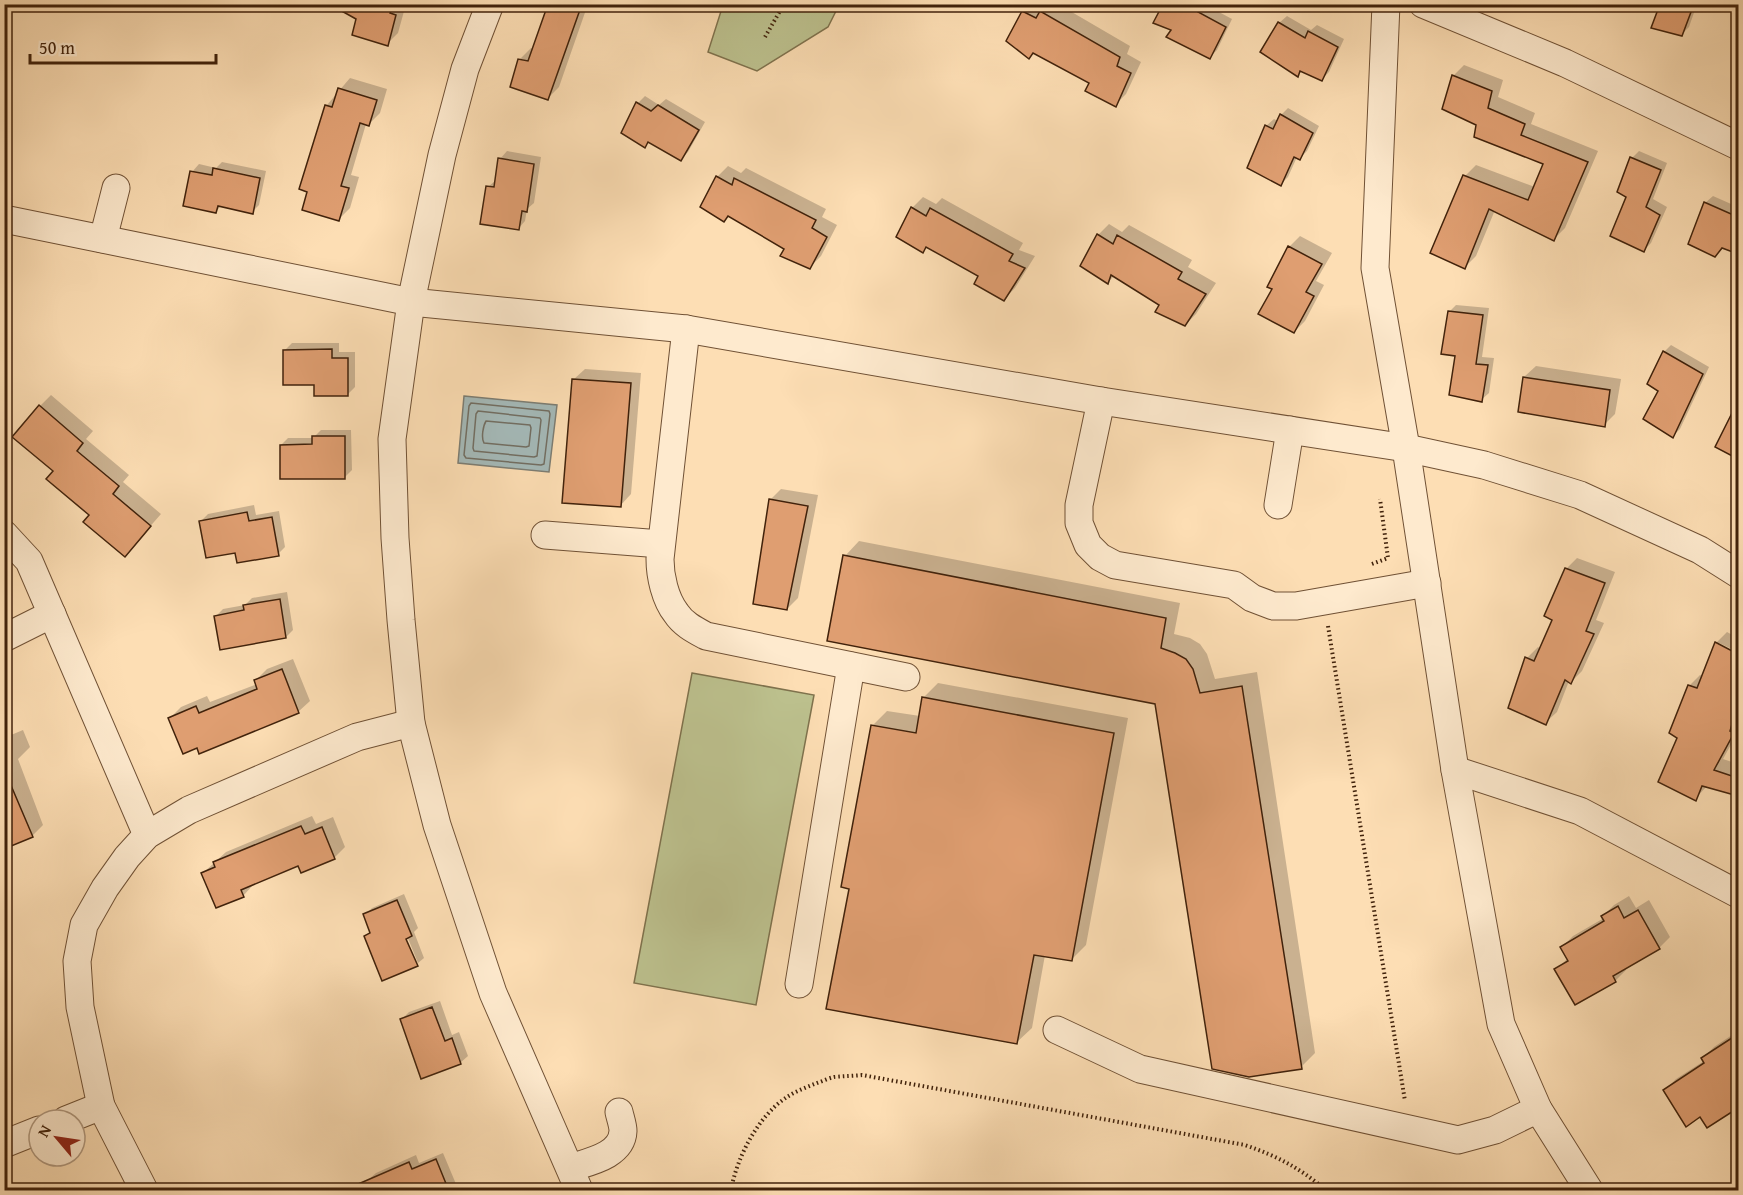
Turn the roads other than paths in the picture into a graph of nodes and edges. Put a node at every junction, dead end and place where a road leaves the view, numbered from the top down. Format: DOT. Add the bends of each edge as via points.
graph roads {
  1 [pos="490,4"];
  2 [pos="1386,4"];
  3 [pos="1423,4"];
  4 [pos="1738,146"];
  5 [pos="116,188"];
  6 [pos="4,219"];
  7 [pos="103,239"];
  8 [pos="411,302"];
  9 [pos="686,329"];
  10 [pos="1101,401"];
  11 [pos="1290,430"];
  12 [pos="1406,448"];
  13 [pos="1278,505"];
  14 [pos="4,534"];
  15 [pos="545,535"];
  16 [pos="662,544"];
  17 [pos="1738,574"];
  18 [pos="1427,583"];
  19 [pos="52,614"];
  20 [pos="4,638"];
  21 [pos="851,666"];
  22 [pos="906,677"];
  23 [pos="411,723"];
  24 [pos="1455,770"];
  25 [pos="147,835"];
  26 [pos="1738,894"];
  27 [pos="800,984"];
  28 [pos="1057,1030"];
  29 [pos="101,1106"];
  30 [pos="1538,1109"];
  31 [pos="87,1112"];
  32 [pos="619,1112"];
  33 [pos="27,1135"];
  34 [pos="4,1144"];
  35 [pos="574,1179"];
  36 [pos="144,1191"];
  37 [pos="1589,1191"];
  1 -- 8 [label="street" via="465,69 442,155"];
  2 -- 12 [label="street" via="1375,268"];
  3 -- 4 [label="street" via="1565,63"];
  5 -- 7 [label="street"];
  6 -- 7 [label="street"];
  7 -- 8 [label="street"];
  8 -- 9 [label="street"];
  8 -- 23 [label="street" via="392,439 401,620"];
  9 -- 10 [label="street"];
  9 -- 16 [label="street"];
  10 -- 11 [label="street"];
  10 -- 18 [label="street" via="1079,505 1079,523 1088,545 1100,557 1115,565 1234,585 1273,606 1296,606"];
  11 -- 12 [label="street"];
  11 -- 13 [label="street"];
  12 -- 17 [label="street" via="1484,465 1580,495 1700,550"];
  12 -- 18 [label="street"];
  14 -- 19 [label="street" via="28,561"];
  15 -- 16 [label="street"];
  16 -- 21 [label="street" via="660,575 675,613 689,626 706,636"];
  18 -- 24 [label="street"];
  19 -- 20 [label="street"];
  19 -- 25 [label="street"];
  21 -- 22 [label="street"];
  21 -- 27 [label="street"];
  23 -- 25 [label="street" via="357,737 189,810"];
  23 -- 35 [label="street" via="437,825 493,993"];
  24 -- 26 [label="street" via="1580,811"];
  24 -- 30 [label="street" via="1501,1024"];
  25 -- 29 [label="street" via="105,888 84,925 77,961 80,1007"];
  28 -- 30 [label="street" via="1140,1069 1458,1140 1495,1130"];
  29 -- 31 [label="street"];
  29 -- 36 [label="street"];
  30 -- 37 [label="street"];
  32 -- 35 [label="street" via="623,1132 616,1147"];
  33 -- 34 [label="street"];
}
